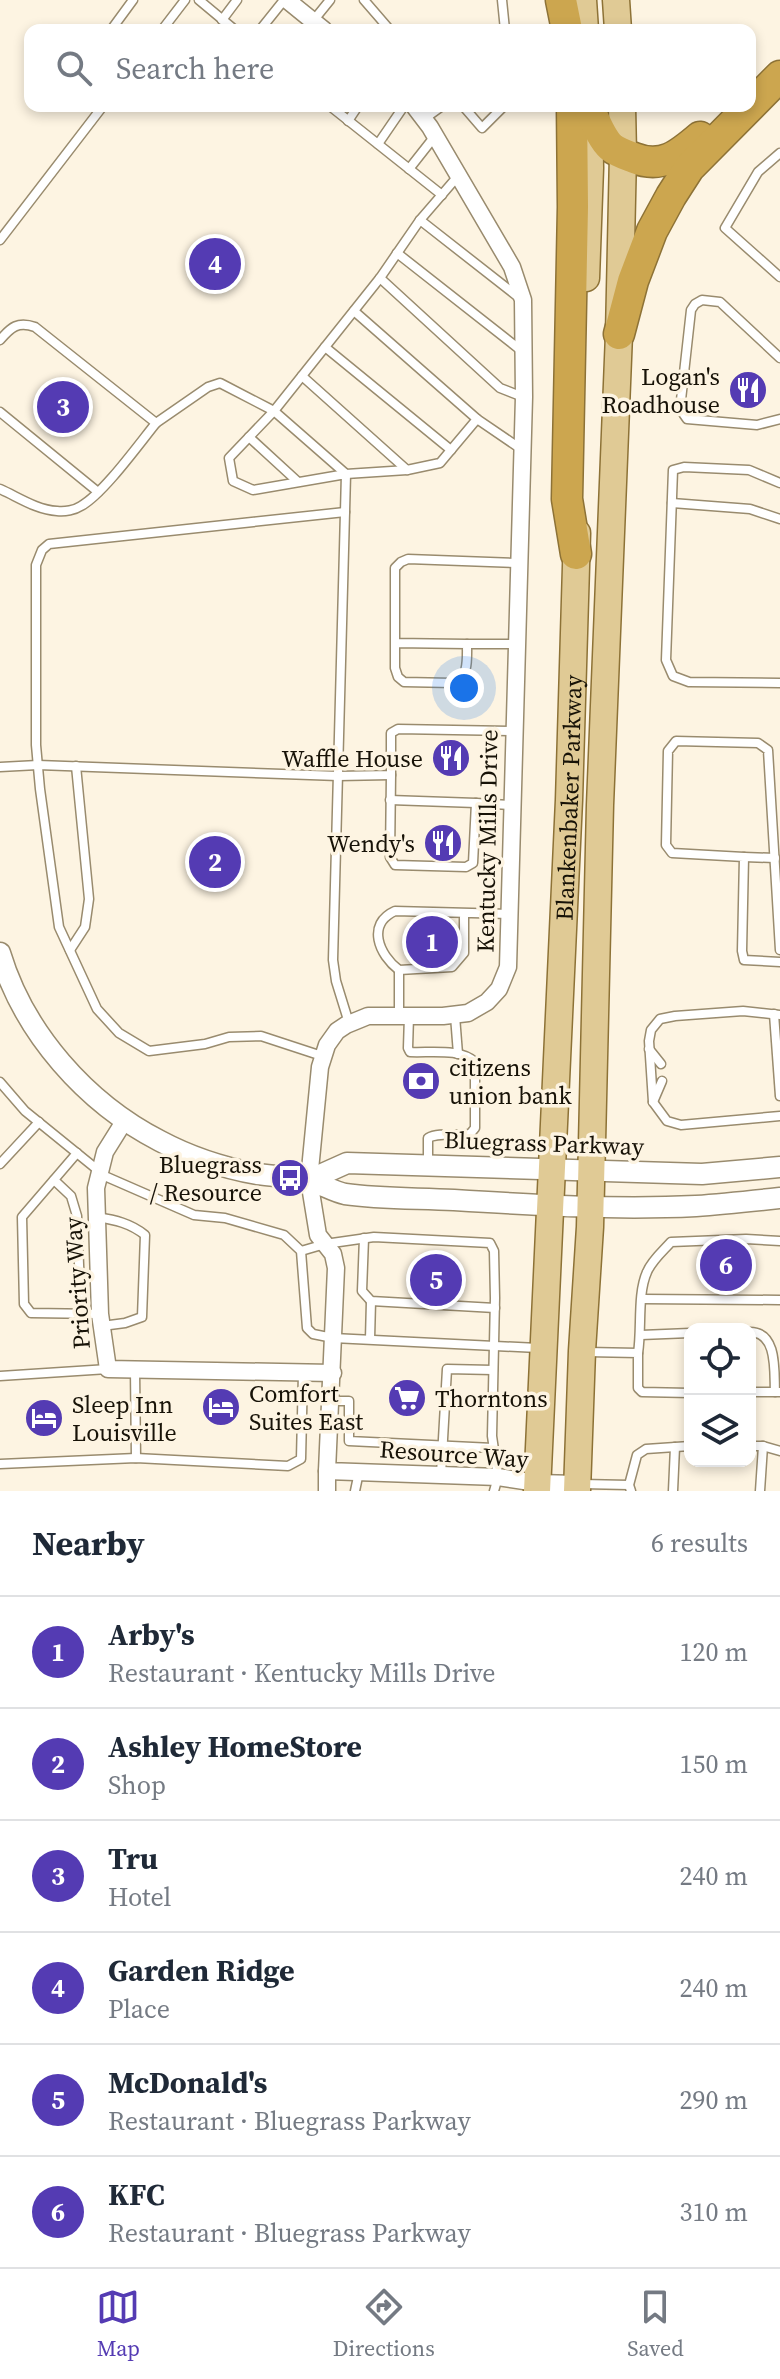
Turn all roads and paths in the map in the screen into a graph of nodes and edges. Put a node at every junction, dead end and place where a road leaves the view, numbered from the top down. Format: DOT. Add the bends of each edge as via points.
graph roads {
  1 [pos="133,0"];
  2 [pos="185,0"];
  3 [pos="199,0"];
  4 [pos="237,0"];
  5 [pos="285,0"];
  6 [pos="330,0"];
  7 [pos="502,0"];
  8 [pos="561,0"];
  9 [pos="583,0"];
  10 [pos="616,0"];
  11 [pos="368,1"];
  12 [pos="222,20"];
  13 [pos="115,24"];
  14 [pos="167,24"];
  15 [pos="227,24"];
  16 [pos="265,24"];
  17 [pos="314,24"];
  18 [pos="317,24"];
  19 [pos="385,24"];
  20 [pos="504,24"];
  21 [pos="566,24"];
  22 [pos="585,24"];
  23 [pos="618,24"];
  24 [pos="780,74"];
  25 [pos="756,91"];
  26 [pos="756,99"];
  27 [pos="98,112"];
  28 [pos="337,112"];
  29 [pos="354,112"];
  30 [pos="400,112"];
  31 [pos="419,112"];
  32 [pos="468,112"];
  33 [pos="498,112"];
  34 [pos="582,112"];
  35 [pos="586,112"];
  36 [pos="622,112"];
  37 [pos="729,112"];
  38 [pos="743,112"];
  39 [pos="348,121"];
  40 [pos="435,136"];
  41 [pos="378,144"];
  42 [pos="780,153"];
  43 [pos="623,154"];
  44 [pos="409,169"];
  45 [pos="458,176"];
  46 [pos="442,195"];
  47 [pos="420,220"];
  48 [pos="0,240"];
  49 [pos="397,253"];
  50 [pos="780,277"];
  51 [pos="380,278"];
  52 [pos="523,300"];
  53 [pos="354,311"];
  54 [pos="619,334"];
  55 [pos="0,340"];
  56 [pos="325,347"];
  57 [pos="524,353"];
  58 [pos="780,358"];
  59 [pos="302,376"];
  60 [pos="524,397"];
  61 [pos="274,411"];
  62 [pos="0,412"];
  63 [pos="477,419"];
  64 [pos="780,419"];
  65 [pos="156,423"];
  66 [pos="249,437"];
  67 [pos="451,450"];
  68 [pos="522,450"];
  69 [pos="407,470"];
  70 [pos="346,474"];
  71 [pos="297,481"];
  72 [pos="780,483"];
  73 [pos="0,489"];
  74 [pos="98,492"];
  75 [pos="672,503"];
  76 [pos="345,512"];
  77 [pos="780,519"];
  78 [pos="576,554"];
  79 [pos="518,563"];
  80 [pos="395,643"];
  81 [pos="467,644"];
  82 [pos="516,644"];
  83 [pos="780,672"];
  84 [pos="780,683"];
  85 [pos="514,731"];
  86 [pos="38,765"];
  87 [pos="76,766"];
  88 [pos="0,767"];
  89 [pos="391,775"];
  90 [pos="338,776"];
  91 [pos="775,780"];
  92 [pos="390,800"];
  93 [pos="476,803"];
  94 [pos="512,805"];
  95 [pos="744,857"];
  96 [pos="775,858"];
  97 [pos="464,913"];
  98 [pos="510,914"];
  99 [pos="70,950"];
  100 [pos="780,950"];
  101 [pos="780,962"];
  102 [pos="2,965"];
  103 [pos="399,970"];
  104 [pos="777,1015"];
  105 [pos="404,1016"];
  106 [pos="455,1016"];
  107 [pos="349,1023"];
  108 [pos="649,1048"];
  109 [pos="458,1054"];
  110 [pos="322,1056"];
  111 [pos="661,1064"];
  112 [pos="662,1081"];
  113 [pos="0,1082"];
  114 [pos="780,1096"];
  115 [pos="653,1102"];
  116 [pos="780,1116"];
  117 [pos="125,1120"];
  118 [pos="39,1122"];
  119 [pos="77,1153"];
  120 [pos="0,1164"];
  121 [pos="428,1166"];
  122 [pos="780,1167"];
  123 [pos="551,1168"];
  124 [pos="591,1170"];
  125 [pos="99,1172"];
  126 [pos="54,1180"];
  127 [pos="309,1180"];
  128 [pos="780,1198"];
  129 [pos="550,1205"];
  130 [pos="589,1206"];
  131 [pos="97,1217"];
  132 [pos="364,1238"];
  133 [pos="780,1241"];
  134 [pos="325,1244"];
  135 [pos="301,1251"];
  136 [pos="643,1299"];
  137 [pos="780,1300"];
  138 [pos="371,1301"];
  139 [pos="495,1308"];
  140 [pos="81,1313"];
  141 [pos="100,1320"];
  142 [pos="756,1332"];
  143 [pos="684,1333"];
  144 [pos="641,1335"];
  145 [pos="333,1338"];
  146 [pos="370,1339"];
  147 [pos="493,1346"];
  148 [pos="543,1349"];
  149 [pos="582,1351"];
  150 [pos="638,1353"];
  151 [pos="108,1369"];
  152 [pos="135,1369"];
  153 [pos="493,1370"];
  154 [pos="303,1372"];
  155 [pos="333,1373"];
  156 [pos="0,1376"];
  157 [pos="756,1392"];
  158 [pos="778,1392"];
  159 [pos="684,1393"];
  160 [pos="331,1401"];
  161 [pos="684,1446"];
  162 [pos="756,1446"];
  163 [pos="763,1446"];
  164 [pos="442,1447"];
  165 [pos="675,1447"];
  166 [pos="493,1448"];
  167 [pos="780,1451"];
  168 [pos="136,1458"];
  169 [pos="0,1464"];
  170 [pos="327,1471"];
  171 [pos="359,1471"];
  172 [pos="441,1474"];
  173 [pos="496,1484"];
  174 [pos="537,1487"];
  175 [pos="577,1487"];
  176 [pos="630,1488"];
  177 [pos="327,1491"];
  178 [pos="355,1491"];
  179 [pos="673,1491"];
  180 [pos="760,1491"];
  1 -- 13 [label="lane"];
  2 -- 14 [label="lane"];
  3 -- 12 [label="lane"];
  4 -- 12 [label="lane"];
  5 -- 16 [label="lane"];
  5 -- 17 [label="street"];
  6 -- 18 [label="lane"];
  7 -- 20 [label="lane"];
  8 -- 21 [label="highway"];
  9 -- 22 [label="main road"];
  10 -- 23 [label="main road"];
  11 -- 19 [label="lane"];
  12 -- 15 [label="lane"];
  24 -- 25 [label="highway"];
  24 -- 26 [label="highway"];
  27 -- 48 [label="lane"];
  28 -- 39 [label="lane"];
  29 -- 39 [label="lane"];
  30 -- 41 [label="lane"];
  31 -- 40 [label="street, Kentucky Mills Drive"];
  32 -- 33 [label="lane" via="482,128"];
  34 -- 78 [label="highway" via="573,207 567,499"];
  35 -- 43 [label="highway" via="609,146"];
  36 -- 43 [label="main road, Blankenbaker Parkway"];
  37 -- 43 [label="highway" via="669,161 643,162"];
  38 -- 54 [label="highway" via="689,168 671,196 633,281"];
  39 -- 41 [label="lane"];
  40 -- 44 [label="lane"];
  40 -- 45 [label="street, Kentucky Mills Drive"];
  41 -- 44 [label="lane"];
  42 -- 50 [label="lane" via="758,172 725,228"];
  43 -- 54 [label="main road, Blankenbaker Parkway"];
  44 -- 46 [label="lane"];
  45 -- 46 [label="lane"];
  45 -- 52 [label="street, Kentucky Mills Drive" via="512,267"];
  46 -- 47 [label="lane"];
  47 -- 49 [label="lane"];
  47 -- 52 [label="lane"];
  49 -- 51 [label="lane"];
  49 -- 57 [label="lane"];
  51 -- 53 [label="lane"];
  51 -- 60 [label="lane" via="500,388"];
  52 -- 57 [label="street, Kentucky Mills Drive"];
  53 -- 56 [label="lane"];
  53 -- 63 [label="lane"];
  54 -- 124 [label="main road, Blankenbaker Parkway"];
  55 -- 65 [label="lane" via="18,324 35,327"];
  56 -- 59 [label="lane"];
  56 -- 67 [label="lane"];
  57 -- 60 [label="street, Kentucky Mills Drive"];
  58 -- 64 [label="lane" via="720,302 702,300 691,310 680,409 687,419 757,425"];
  59 -- 61 [label="lane"];
  59 -- 69 [label="lane"];
  60 -- 68 [label="street, Kentucky Mills Drive"];
  61 -- 65 [label="lane" via="220,383"];
  61 -- 66 [label="lane"];
  61 -- 70 [label="lane"];
  62 -- 74 [label="lane"];
  63 -- 67 [label="lane"];
  63 -- 68 [label="lane"];
  65 -- 74 [label="lane"];
  66 -- 71 [label="lane"];
  66 -- 71 [label="lane" via="229,458 233,481 253,490"];
  67 -- 69 [label="lane" via="440,463"];
  68 -- 79 [label="street, Kentucky Mills Drive"];
  69 -- 70 [label="lane"];
  70 -- 71 [label="lane"];
  70 -- 76 [label="lane"];
  72 -- 75 [label="lane" via="749,470 684,467 673,470"];
  73 -- 74 [label="lane" via="57,511 84,505"];
  75 -- 77 [label="lane" via="750,509"];
  75 -- 84 [label="lane" via="668,669 689,682"];
  76 -- 86 [label="lane" via="49,544 36,565"];
  76 -- 90 [label="lane"];
  78 -- 123 [label="main road, Blankenbaker Parkway"];
  79 -- 80 [label="lane" via="401,562 395,568"];
  79 -- 82 [label="street, Kentucky Mills Drive"];
  80 -- 81 [label="lane"];
  80 -- 81 [label="lane" via="398,677 404,682 440,683 460,681"];
  81 -- 82 [label="lane"];
  82 -- 85 [label="street, Kentucky Mills Drive"];
  83 -- 84 [label="lane"];
  85 -- 89 [label="lane" via="398,729 391,733"];
  85 -- 94 [label="street, Kentucky Mills Drive"];
  86 -- 87 [label="lane"];
  86 -- 88 [label="lane"];
  86 -- 99 [label="lane" via="59,927"];
  87 -- 90 [label="lane"];
  87 -- 99 [label="lane" via="89,899 85,927"];
  89 -- 90 [label="lane"];
  89 -- 92 [label="lane"];
  90 -- 107 [label="lane" via="333,960"];
  91 -- 95 [label="lane" via="768,750 758,743 676,741 668,751 666,845 672,853"];
  91 -- 96 [label="lane"];
  92 -- 93 [label="lane"];
  92 -- 93 [label="lane" via="390,857 395,865 473,863"];
  93 -- 94 [label="lane"];
  94 -- 98 [label="street, Kentucky Mills Drive"];
  95 -- 96 [label="lane"];
  95 -- 101 [label="lane" via="744,960"];
  96 -- 100 [label="lane"];
  97 -- 98 [label="lane"];
  97 -- 103 [label="lane" via="464,953 459,961 442,969"];
  97 -- 103 [label="lane" via="395,911 383,919 379,943"];
  98 -- 106 [label="street, Kentucky Mills Drive" via="508,967 499,989 479,1008"];
  99 -- 110 [label="lane" via="97,1009 119,1033 149,1051 261,1036"];
  102 -- 117 [label="street" via="47,1046 82,1085"];
  103 -- 105 [label="lane"];
  104 -- 108 [label="lane" via="743,1011 660,1019 651,1030"];
  104 -- 114 [label="lane"];
  105 -- 106 [label="street, Kentucky Mills Drive"];
  105 -- 107 [label="street, Kentucky Mills Drive" via="368,1016"];
  105 -- 109 [label="lane" via="410,1052"];
  106 -- 109 [label="lane"];
  107 -- 110 [label="street" via="337,1031"];
  108 -- 111 [label="lane"];
  108 -- 115 [label="lane"];
  109 -- 121 [label="lane" via="475,1062 475,1128 470,1134 428,1138"];
  110 -- 127 [label="street"];
  112 -- 115 [label="lane"];
  113 -- 118 [label="lane"];
  115 -- 116 [label="lane" via="667,1121 681,1125"];
  117 -- 125 [label="street, Priority Way"];
  117 -- 127 [label="street" via="191,1155 256,1174"];
  118 -- 119 [label="lane"];
  118 -- 120 [label="lane"];
  119 -- 125 [label="lane"];
  119 -- 126 [label="lane"];
  121 -- 123 [label="street, Bluegrass Parkway"];
  121 -- 127 [label="street, Bluegrass Parkway" via="347,1163"];
  122 -- 124 [label="street, Bluegrass Parkway" via="702,1174"];
  123 -- 124 [label="street, Bluegrass Parkway"];
  123 -- 129 [label="main road, Blankenbaker Parkway"];
  124 -- 130 [label="main road, Blankenbaker Parkway"];
  125 -- 131 [label="street, Priority Way"];
  125 -- 135 [label="lane" via="194,1215 284,1235"];
  126 -- 140 [label="lane" via="71,1196 77,1216"];
  126 -- 140 [label="lane" via="22,1217 24,1304 31,1313"];
  127 -- 129 [label="street" via="343,1194"];
  127 -- 134 [label="street" via="318,1235"];
  128 -- 130 [label="street" via="696,1206"];
  129 -- 130 [label="street"];
  129 -- 148 [label="main road, Blankenbaker Parkway"];
  130 -- 149 [label="main road, Blankenbaker Parkway"];
  131 -- 141 [label="street, Priority Way"];
  131 -- 141 [label="lane" via="126,1223 145,1235 142,1317 125,1323"];
  132 -- 134 [label="lane"];
  132 -- 138 [label="lane" via="362,1291"];
  132 -- 139 [label="lane" via="490,1243"];
  133 -- 136 [label="lane" via="671,1242 648,1270"];
  134 -- 135 [label="lane"];
  134 -- 145 [label="street" via="335,1260"];
  135 -- 145 [label="lane" via="307,1328"];
  136 -- 137 [label="lane"];
  136 -- 144 [label="lane"];
  138 -- 139 [label="lane"];
  138 -- 146 [label="lane"];
  139 -- 147 [label="lane"];
  140 -- 141 [label="lane"];
  141 -- 151 [label="street, Priority Way"];
  142 -- 158 [label="lane" via="771,1348"];
  143 -- 144 [label="lane"];
  144 -- 150 [label="lane"];
  145 -- 146 [label="lane"];
  145 -- 155 [label="street"];
  146 -- 147 [label="lane"];
  147 -- 148 [label="lane"];
  147 -- 153 [label="lane"];
  148 -- 174 [label="main road, Blankenbaker Parkway"];
  149 -- 150 [label="lane"];
  149 -- 175 [label="main road, Blankenbaker Parkway"];
  150 -- 159 [label="lane" via="642,1392"];
  151 -- 152 [label="street, Priority Way"];
  151 -- 156 [label="lane"];
  152 -- 154 [label="street, Priority Way"];
  152 -- 168 [label="lane"];
  153 -- 164 [label="lane" via="447,1369"];
  153 -- 166 [label="lane"];
  154 -- 155 [label="street, Priority Way"];
  154 -- 168 [label="lane" via="301,1459 288,1466"];
  155 -- 160 [label="street"];
  157 -- 158 [label="lane"];
  160 -- 164 [label="lane" via="349,1401 349,1441"];
  160 -- 170 [label="street"];
  161 -- 165 [label="lane"];
  162 -- 163 [label="lane"];
  163 -- 167 [label="lane"];
  163 -- 180 [label="lane"];
  164 -- 166 [label="lane"];
  164 -- 172 [label="lane"];
  165 -- 176 [label="lane" via="646,1449 637,1455"];
  165 -- 179 [label="lane"];
  166 -- 173 [label="lane"];
  168 -- 169 [label="lane"];
  170 -- 171 [label="street, Resource Way"];
  170 -- 177 [label="street"];
  171 -- 172 [label="street, Resource Way"];
  171 -- 178 [label="lane"];
  172 -- 173 [label="street, Resource Way"];
  173 -- 174 [label="street, Resource Way"];
  174 -- 175 [label="street, Resource Way"];
  175 -- 176 [label="lane"];
}
